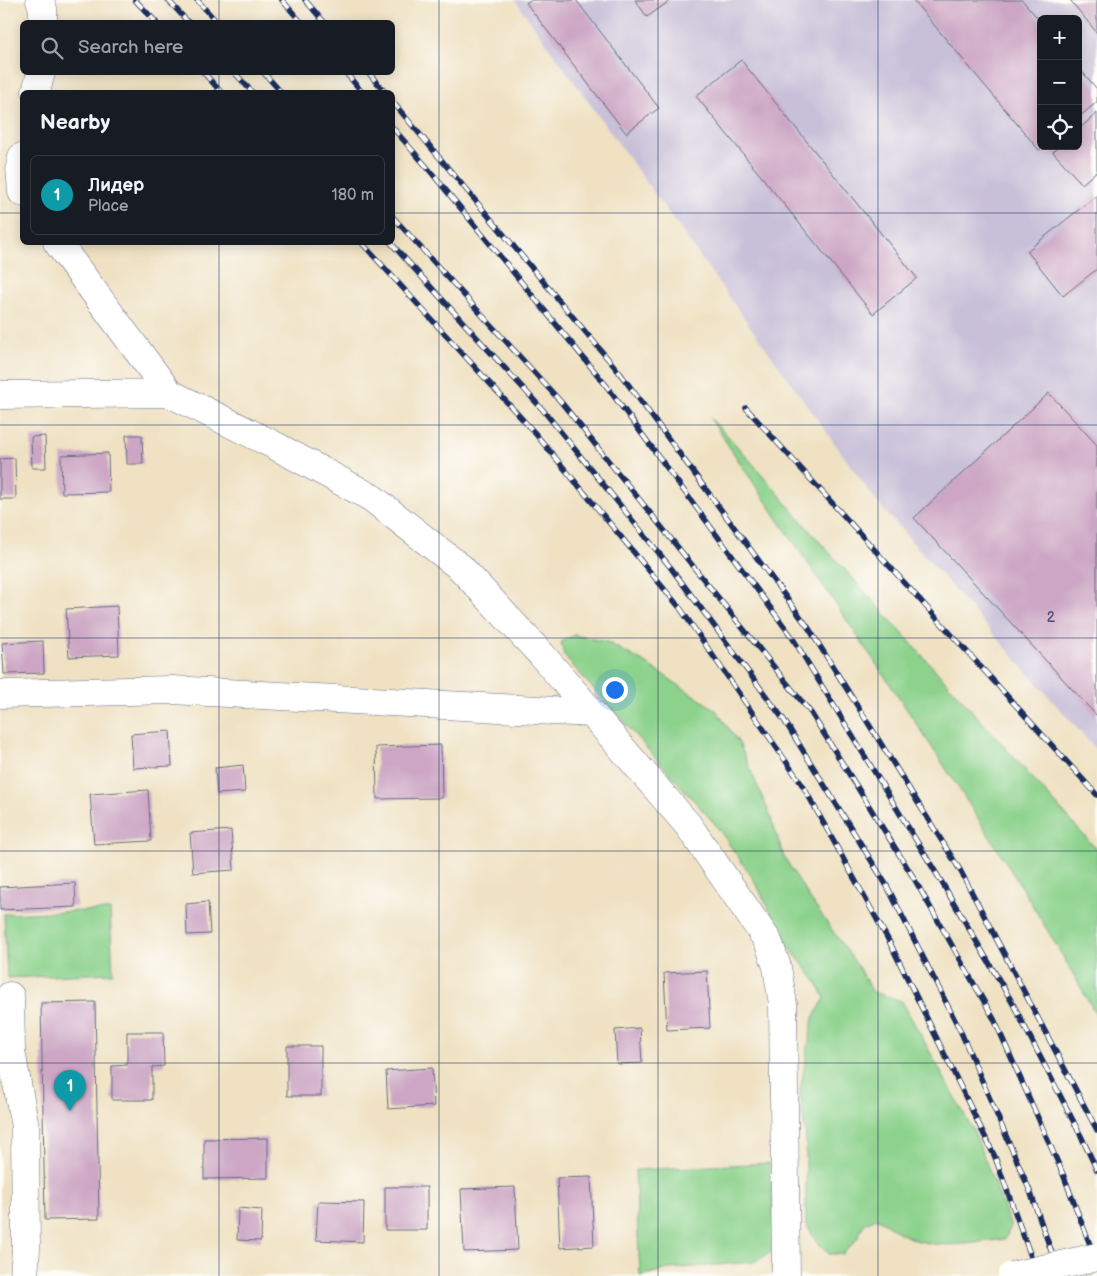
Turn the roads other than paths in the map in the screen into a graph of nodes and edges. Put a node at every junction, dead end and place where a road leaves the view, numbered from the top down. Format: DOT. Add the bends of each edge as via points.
graph roads {
  1 [pos="40,0"];
  2 [pos="43,20"];
  3 [pos="40,75"];
  4 [pos="36,90"];
  5 [pos="59,245"];
  6 [pos="170,393"];
  7 [pos="0,395"];
  8 [pos="0,694"];
  9 [pos="591,714"];
  10 [pos="10,996"];
  11 [pos="1097,1257"];
  12 [pos="24,1276"];
  13 [pos="786,1276"];
  14 [pos="1012,1276"];
  1 -- 2 [label="street"];
  3 -- 4 [label="street"];
  5 -- 6 [label="street"];
  6 -- 7 [label="street"];
  6 -- 9 [label="street" via="372,498 461,568 541,654"];
  8 -- 9 [label="street" via="172,690"];
  9 -- 13 [label="street" via="688,825 768,942 777,967 783,1004"];
  10 -- 12 [label="street" via="10,1051 24,1128"];
  11 -- 14 [label="street, bridge"];
}
